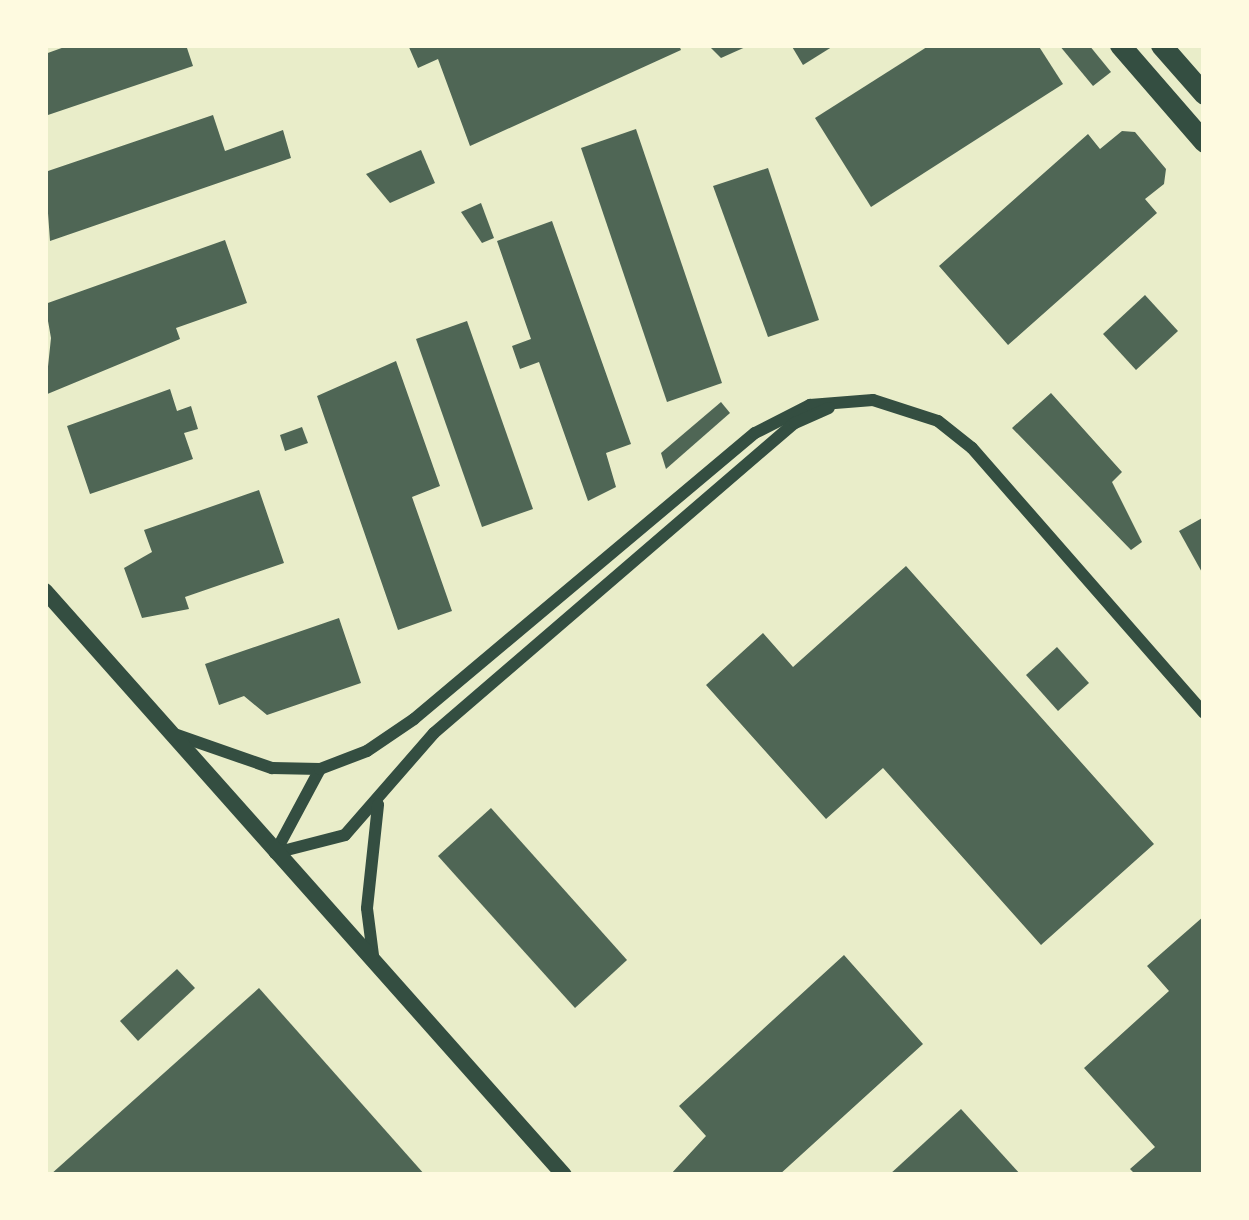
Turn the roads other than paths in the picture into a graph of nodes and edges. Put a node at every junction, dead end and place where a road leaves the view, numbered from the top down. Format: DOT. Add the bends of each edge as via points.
graph roads {
  1 [pos="1120,45"];
  2 [pos="1161,45"];
  3 [pos="1204,94"];
  4 [pos="1204,142"];
  5 [pos="841,402"];
  6 [pos="45,591"];
  7 [pos="1204,712"];
  8 [pos="160,728"];
  9 [pos="320,769"];
  10 [pos="378,805"];
  11 [pos="274,853"];
  12 [pos="374,964"];
  13 [pos="564,1175"];
  1 -- 4 [label="main road"];
  2 -- 3 [label="main road"];
  5 -- 7 [label="street" via="904,404 972,448"];
  5 -- 9 [label="street" via="810,405 755,433 414,719 367,751"];
  5 -- 10 [label="street" via="795,423 434,733"];
  6 -- 8 [label="street"];
  8 -- 9 [label="street" via="272,768"];
  8 -- 11 [label="street"];
  9 -- 11 [label="street"];
  10 -- 11 [label="street" via="345,835"];
  10 -- 12 [label="street" via="367,908"];
  11 -- 12 [label="street"];
  12 -- 13 [label="street"];
}
